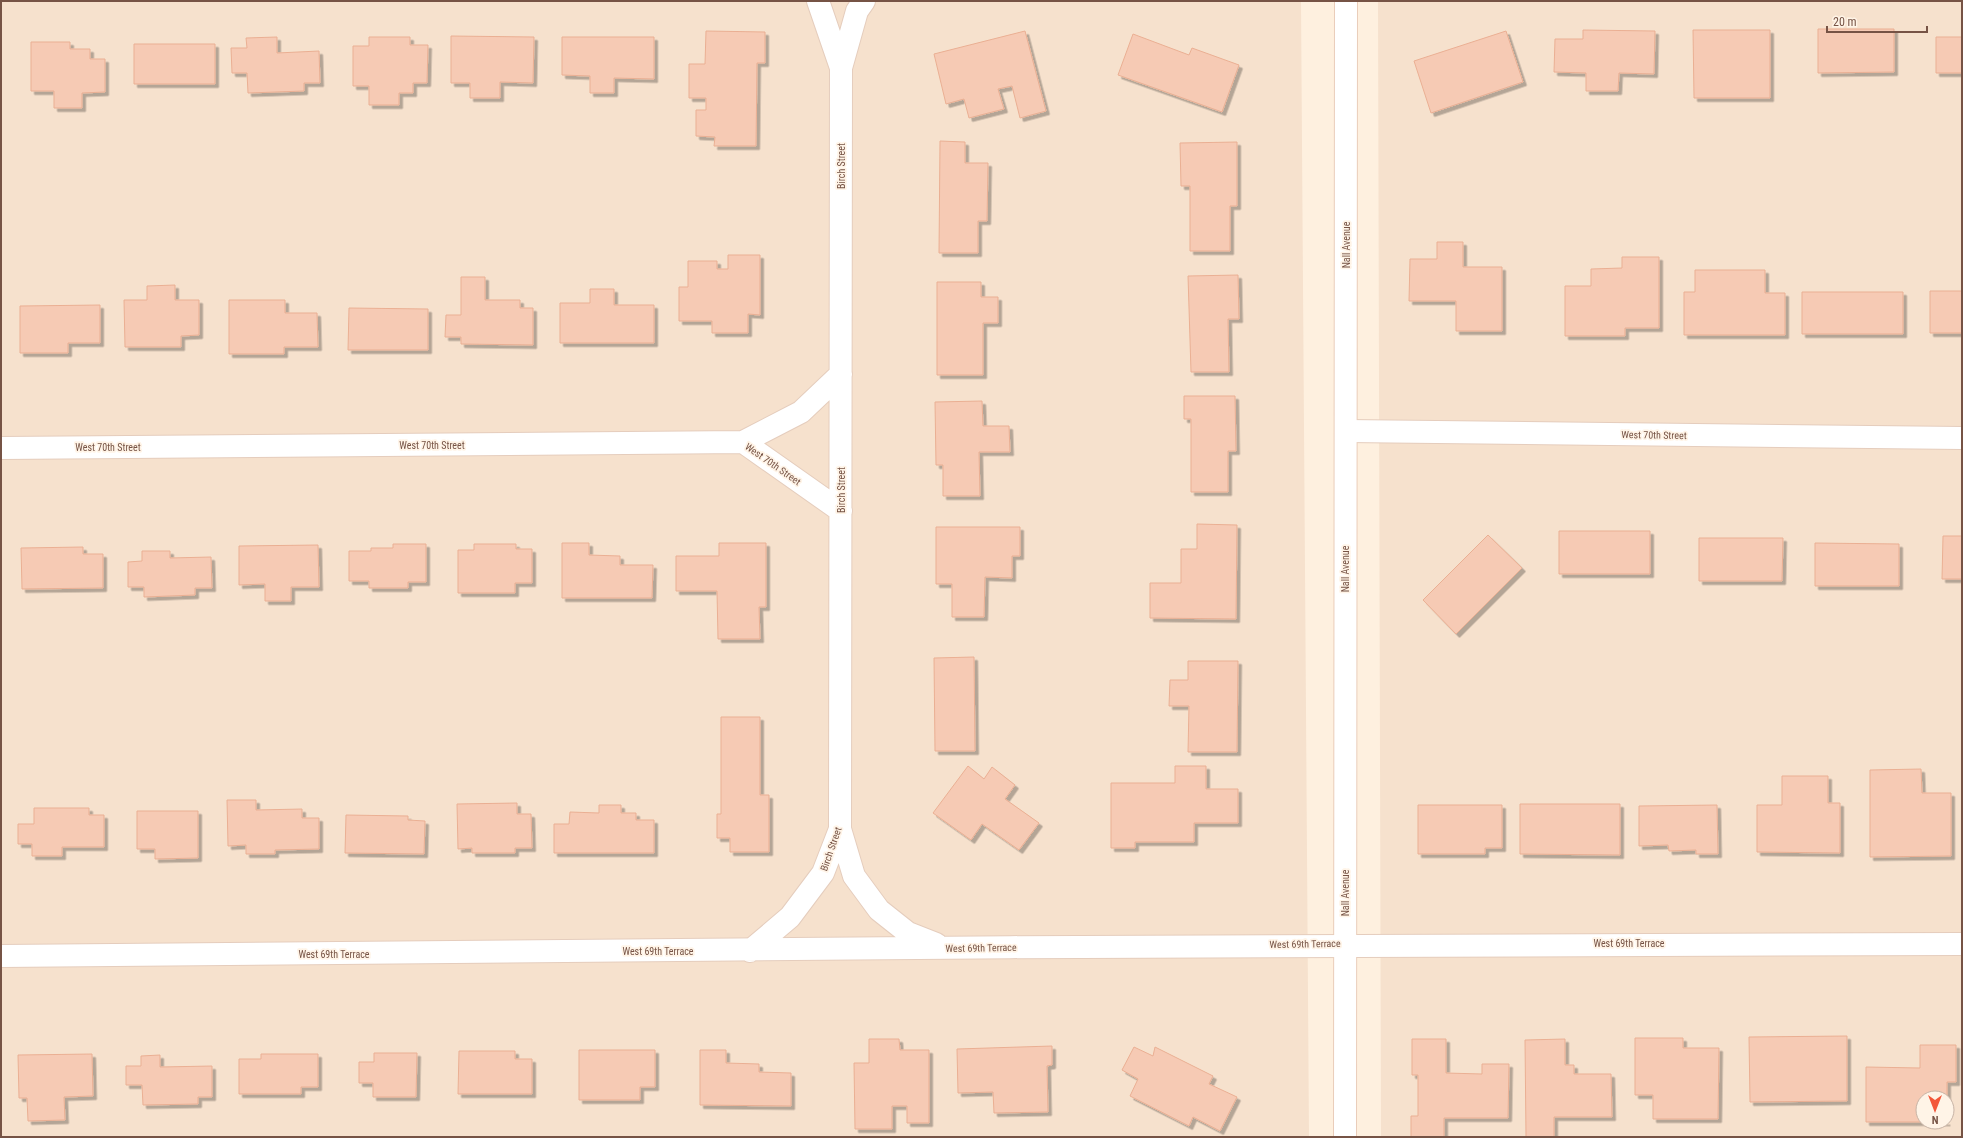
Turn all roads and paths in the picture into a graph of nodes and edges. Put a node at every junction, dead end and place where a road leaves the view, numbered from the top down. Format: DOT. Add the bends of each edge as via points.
graph roads {
  1 [pos="818,1"];
  2 [pos="864,1"];
  3 [pos="1346,1"];
  4 [pos="841,68"];
  5 [pos="841,374"];
  6 [pos="1346,431"];
  7 [pos="1962,438"];
  8 [pos="743,442"];
  9 [pos="1,448"];
  10 [pos="841,511"];
  11 [pos="840,829"];
  12 [pos="1345,944"];
  13 [pos="1962,944"];
  14 [pos="948,948"];
  15 [pos="750,951"];
  16 [pos="1,956"];
  17 [pos="1345,1137"];
  1 -- 4 [label="street, Birch Street"];
  2 -- 4 [label="street" via="857,11"];
  3 -- 6 [label="street, Nall Avenue"];
  4 -- 5 [label="street, Birch Street"];
  5 -- 8 [label="street" via="801,412"];
  5 -- 10 [label="street, Birch Street"];
  6 -- 7 [label="street, West 70th Street"];
  6 -- 12 [label="street, Nall Avenue"];
  8 -- 9 [label="street, West 70th Street"];
  8 -- 10 [label="street, West 70th Street"];
  10 -- 11 [label="street, Birch Street"];
  11 -- 14 [label="street" via="854,876 879,910 908,933"];
  11 -- 15 [label="street, Birch Street" via="823,873 790,917"];
  12 -- 13 [label="street, West 69th Terrace"];
  12 -- 14 [label="street, West 69th Terrace"];
  12 -- 17 [label="street, Nall Avenue"];
  14 -- 15 [label="street, West 69th Terrace"];
  15 -- 16 [label="street, West 69th Terrace"];
}
